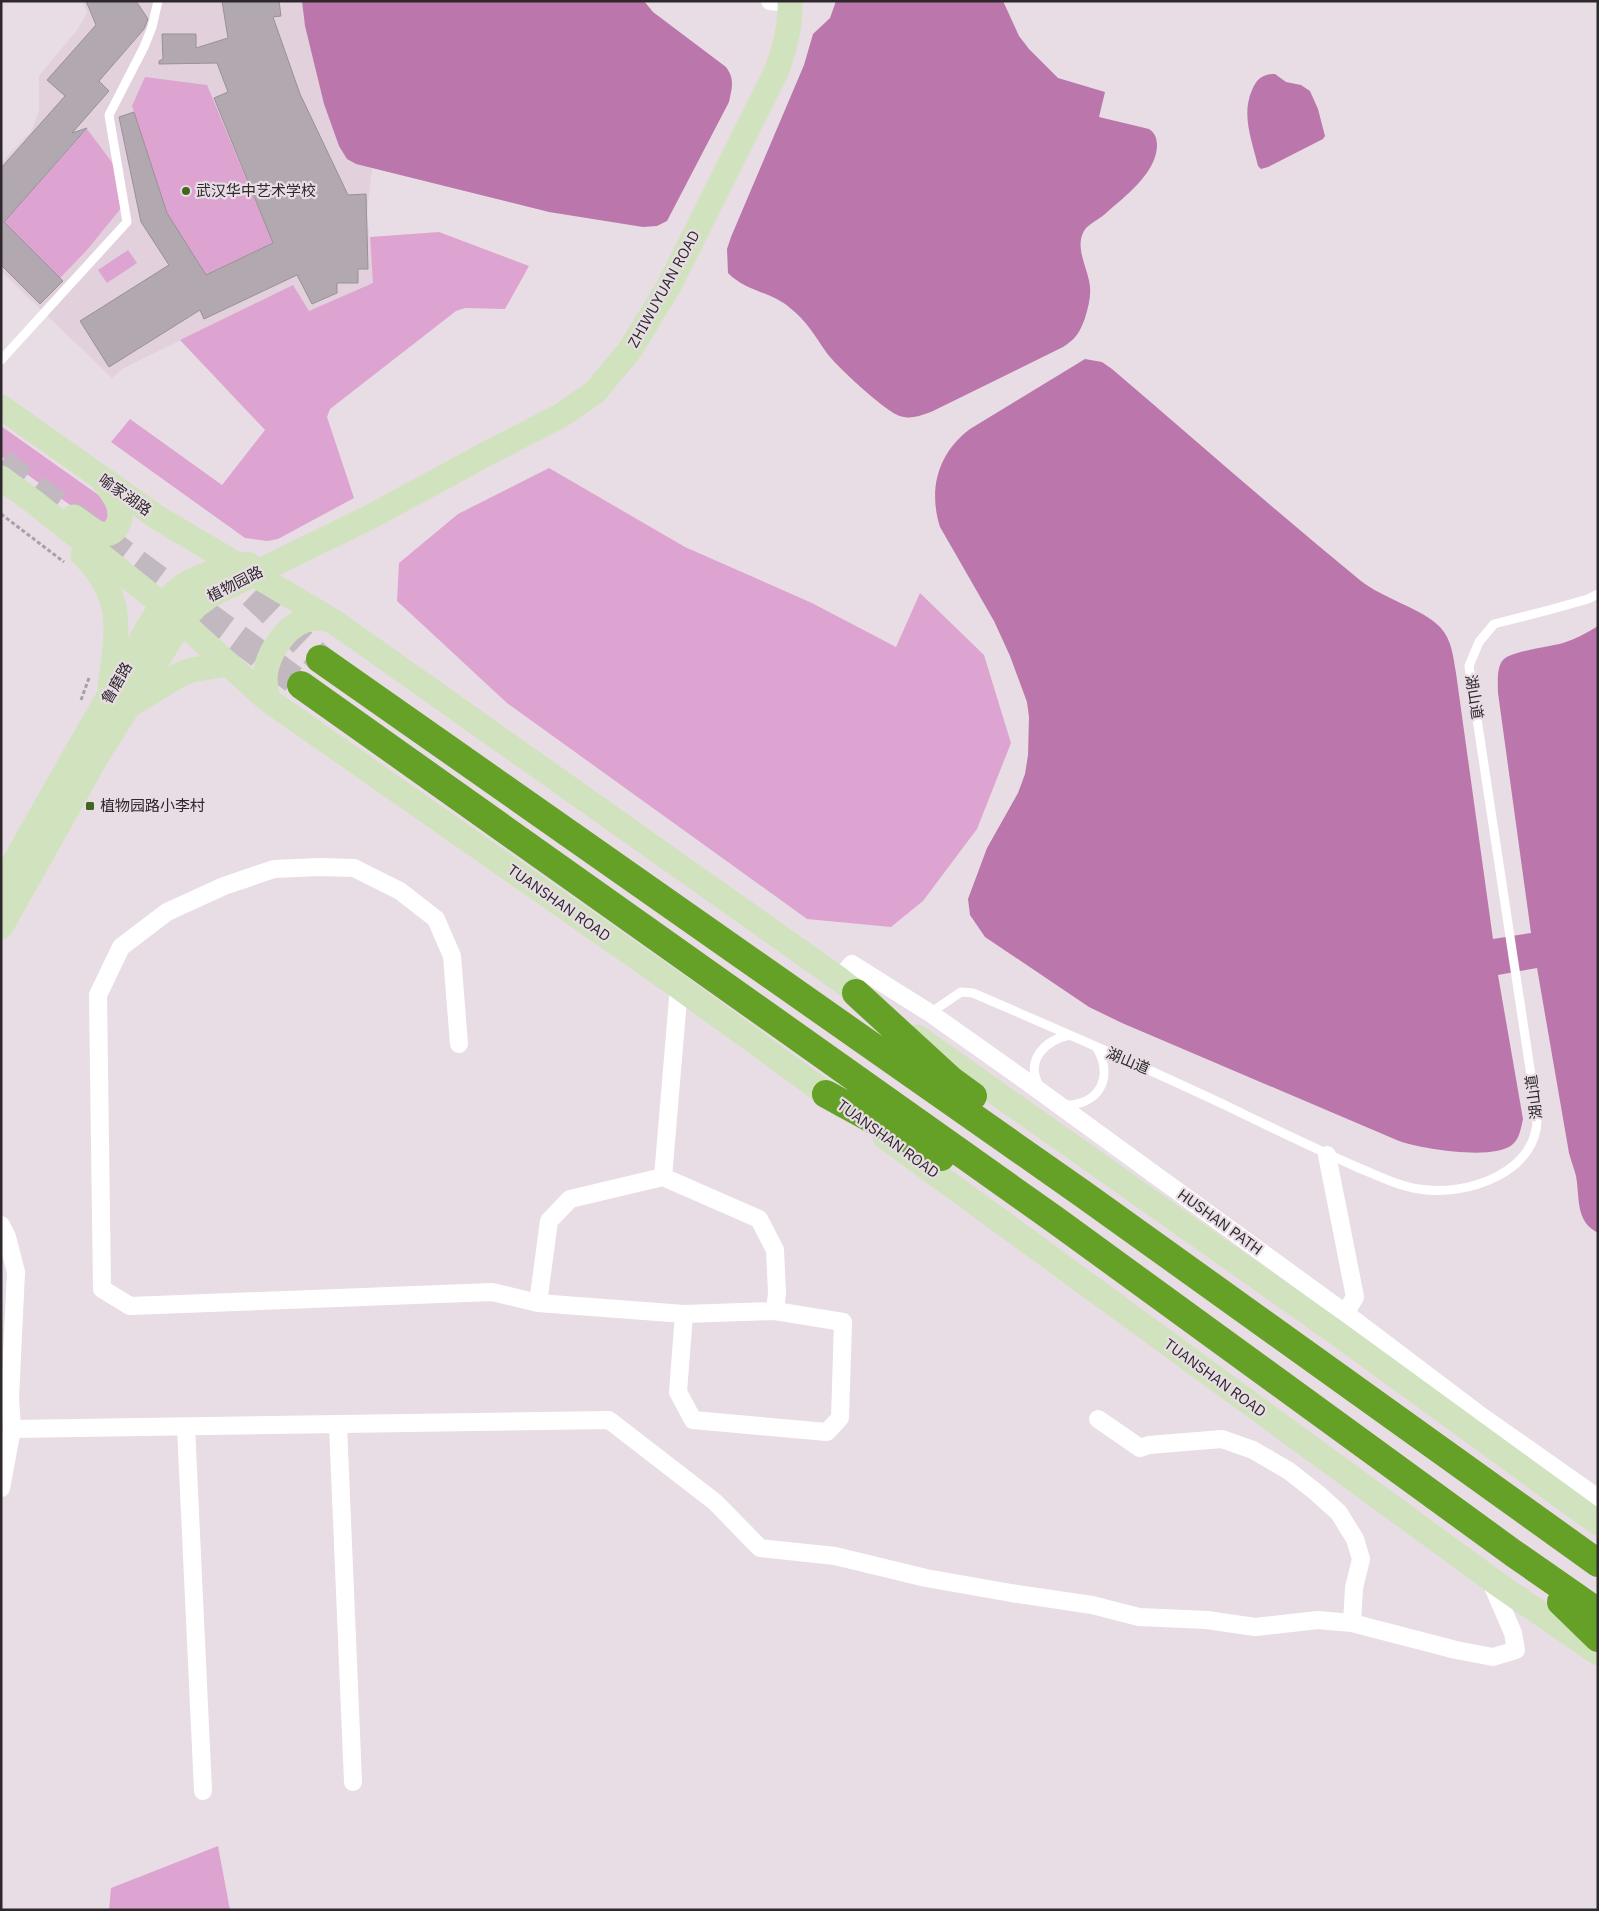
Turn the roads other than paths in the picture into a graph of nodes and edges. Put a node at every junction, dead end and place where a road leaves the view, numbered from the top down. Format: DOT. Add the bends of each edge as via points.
graph roads {
  1 [pos="158,1"];
  2 [pos="784,2"];
  3 [pos="1,360"];
  4 [pos="1,407"];
  5 [pos="99,476"];
  6 [pos="1,478"];
  7 [pos="34,502"];
  8 [pos="294,555"];
  9 [pos="247,570"];
  10 [pos="1598,594"];
  11 [pos="163,605"];
  12 [pos="333,621"];
  13 [pos="182,622"];
  14 [pos="320,659"];
  15 [pos="228,664"];
  16 [pos="301,685"];
  17 [pos="268,700"];
  18 [pos="118,701"];
  19 [pos="1,886"];
  20 [pos="1,928"];
  21 [pos="847,986"];
  22 [pos="679,987"];
  23 [pos="930,1013"];
  24 [pos="1070,1035"];
  25 [pos="459,1044"];
  26 [pos="1097,1048"];
  27 [pos="1043,1093"];
  28 [pos="826,1094"];
  29 [pos="1060,1105"];
  30 [pos="1327,1155"];
  31 [pos="663,1177"];
  32 [pos="1083,1194"];
  33 [pos="1054,1219"];
  34 [pos="1,1225"];
  35 [pos="538,1303"];
  36 [pos="775,1310"];
  37 [pos="684,1314"];
  38 [pos="1340,1322"];
  39 [pos="1098,1419"];
  40 [pos="338,1425"];
  41 [pos="186,1427"];
  42 [pos="12,1429"];
  43 [pos="1,1488"];
  44 [pos="1598,1498"];
  45 [pos="1598,1523"];
  46 [pos="1512,1553"];
  47 [pos="1598,1563"];
  48 [pos="1499,1586"];
  49 [pos="1598,1612"];
  50 [pos="1352,1623"];
  51 [pos="1598,1638"];
  52 [pos="1598,1653"];
  53 [pos="352,1782"];
  54 [pos="203,1791"];
  1 -- 3 [label="lane" via="144,47 109,115 127,222"];
  2 -- 8 [label="main road, ZHIWUYUAN ROAD" via="790,19 776,72 669,286 630,350 596,392 560,416"];
  4 -- 5 [label="main road, 喻家湖路"];
  5 -- 7 [label="main road" via="113,493 120,511 118,526 108,534 98,532 51,500"];
  5 -- 9 [label="main road, 喻家湖路" via="158,518"];
  6 -- 7 [label="main road"];
  7 -- 11 [label="main road"];
  7 -- 18 [label="main road" via="37,518 90,561 108,587 114,602"];
  8 -- 9 [label="main road, 植物园路"];
  9 -- 11 [label="main road, 鲁磨路" via="209,574 194,580 181,587"];
  9 -- 12 [label="main road"];
  9 -- 13 [label="main road, 植物园路" via="203,600"];
  10 -- 30 [label="lane, 湖山道" via="1494,624 1479,642 1469,666 1538,1122 1532,1143 1518,1162 1500,1174 1463,1189 1406,1187"];
  11 -- 13 [label="main road"];
  11 -- 18 [label="main road, 鲁磨路"];
  12 -- 17 [label="main road" via="318,618 301,622 278,643 266,669"];
  12 -- 21 [label="main road"];
  13 -- 15 [label="main road, TUANSHAN ROAD"];
  13 -- 18 [label="main road, 鲁磨路"];
  14 -- 32 [label="highway"];
  15 -- 17 [label="main road, TUANSHAN ROAD"];
  15 -- 18 [label="main road" via="192,670"];
  16 -- 33 [label="highway, TUANSHAN ROAD"];
  17 -- 22 [label="main road, TUANSHAN ROAD"];
  18 -- 19 [label="main road, 鲁磨路"];
  18 -- 20 [label="main road, 鲁磨路" via="98,754"];
  21 -- 23 [label="street, HUSHAN PATH" via="852,964"];
  21 -- 32 [label="highway" via="951,1080 1078,1172"];
  21 -- 38 [label="main road"];
  22 -- 28 [label="main road, TUANSHAN ROAD"];
  22 -- 31 [label="street"];
  23 -- 24 [label="lane, 湖山道" via="955,995 969,992"];
  23 -- 27 [label="street, HUSHAN PATH"];
  24 -- 26 [label="lane, 湖山道"];
  24 -- 27 [label="lane" via="1047,1043 1040,1052 1035,1073"];
  25 -- 35 [label="street" via="452,956 436,919 400,891 354,868 274,869 224,886 167,912 121,947 98,994 102,1289 130,1306 492,1292"];
  26 -- 29 [label="lane" via="1105,1068 1100,1089 1083,1103"];
  26 -- 30 [label="lane, 湖山道" via="1142,1066"];
  27 -- 29 [label="street, HUSHAN PATH"];
  28 -- 33 [label="highway"];
  28 -- 48 [label="main road, TUANSHAN ROAD"];
  29 -- 38 [label="street, HUSHAN PATH"];
  30 -- 38 [label="street" via="1355,1297"];
  31 -- 35 [label="street" via="570,1199 549,1221"];
  31 -- 36 [label="street" via="759,1219 775,1250"];
  32 -- 47 [label="highway"];
  33 -- 46 [label="highway, TUANSHAN ROAD"];
  34 -- 42 [label="street" via="16,1272 10,1398"];
  35 -- 37 [label="street"];
  36 -- 37 [label="street"];
  36 -- 37 [label="street" via="843,1322 840,1418 827,1432 693,1420 678,1392"];
  38 -- 44 [label="street, HUSHAN PATH"];
  38 -- 45 [label="main road"];
  39 -- 50 [label="street" via="1140,1448 1222,1439 1254,1450 1317,1493 1339,1513 1355,1539 1361,1559 1354,1588"];
  40 -- 41 [label="street"];
  40 -- 50 [label="street" via="609,1420 715,1502 760,1548 836,1556 926,1578 1092,1605 1139,1617 1207,1620 1255,1627 1318,1620"];
  40 -- 53 [label="street"];
  41 -- 42 [label="street"];
  41 -- 54 [label="street"];
  42 -- 43 [label="street"];
  46 -- 49 [label="highway, TUANSHAN ROAD"];
  46 -- 51 [label="highway"];
  48 -- 50 [label="street" via="1494,1589 1513,1633 1516,1650 1493,1657"];
  48 -- 52 [label="main road, TUANSHAN ROAD"];
}
